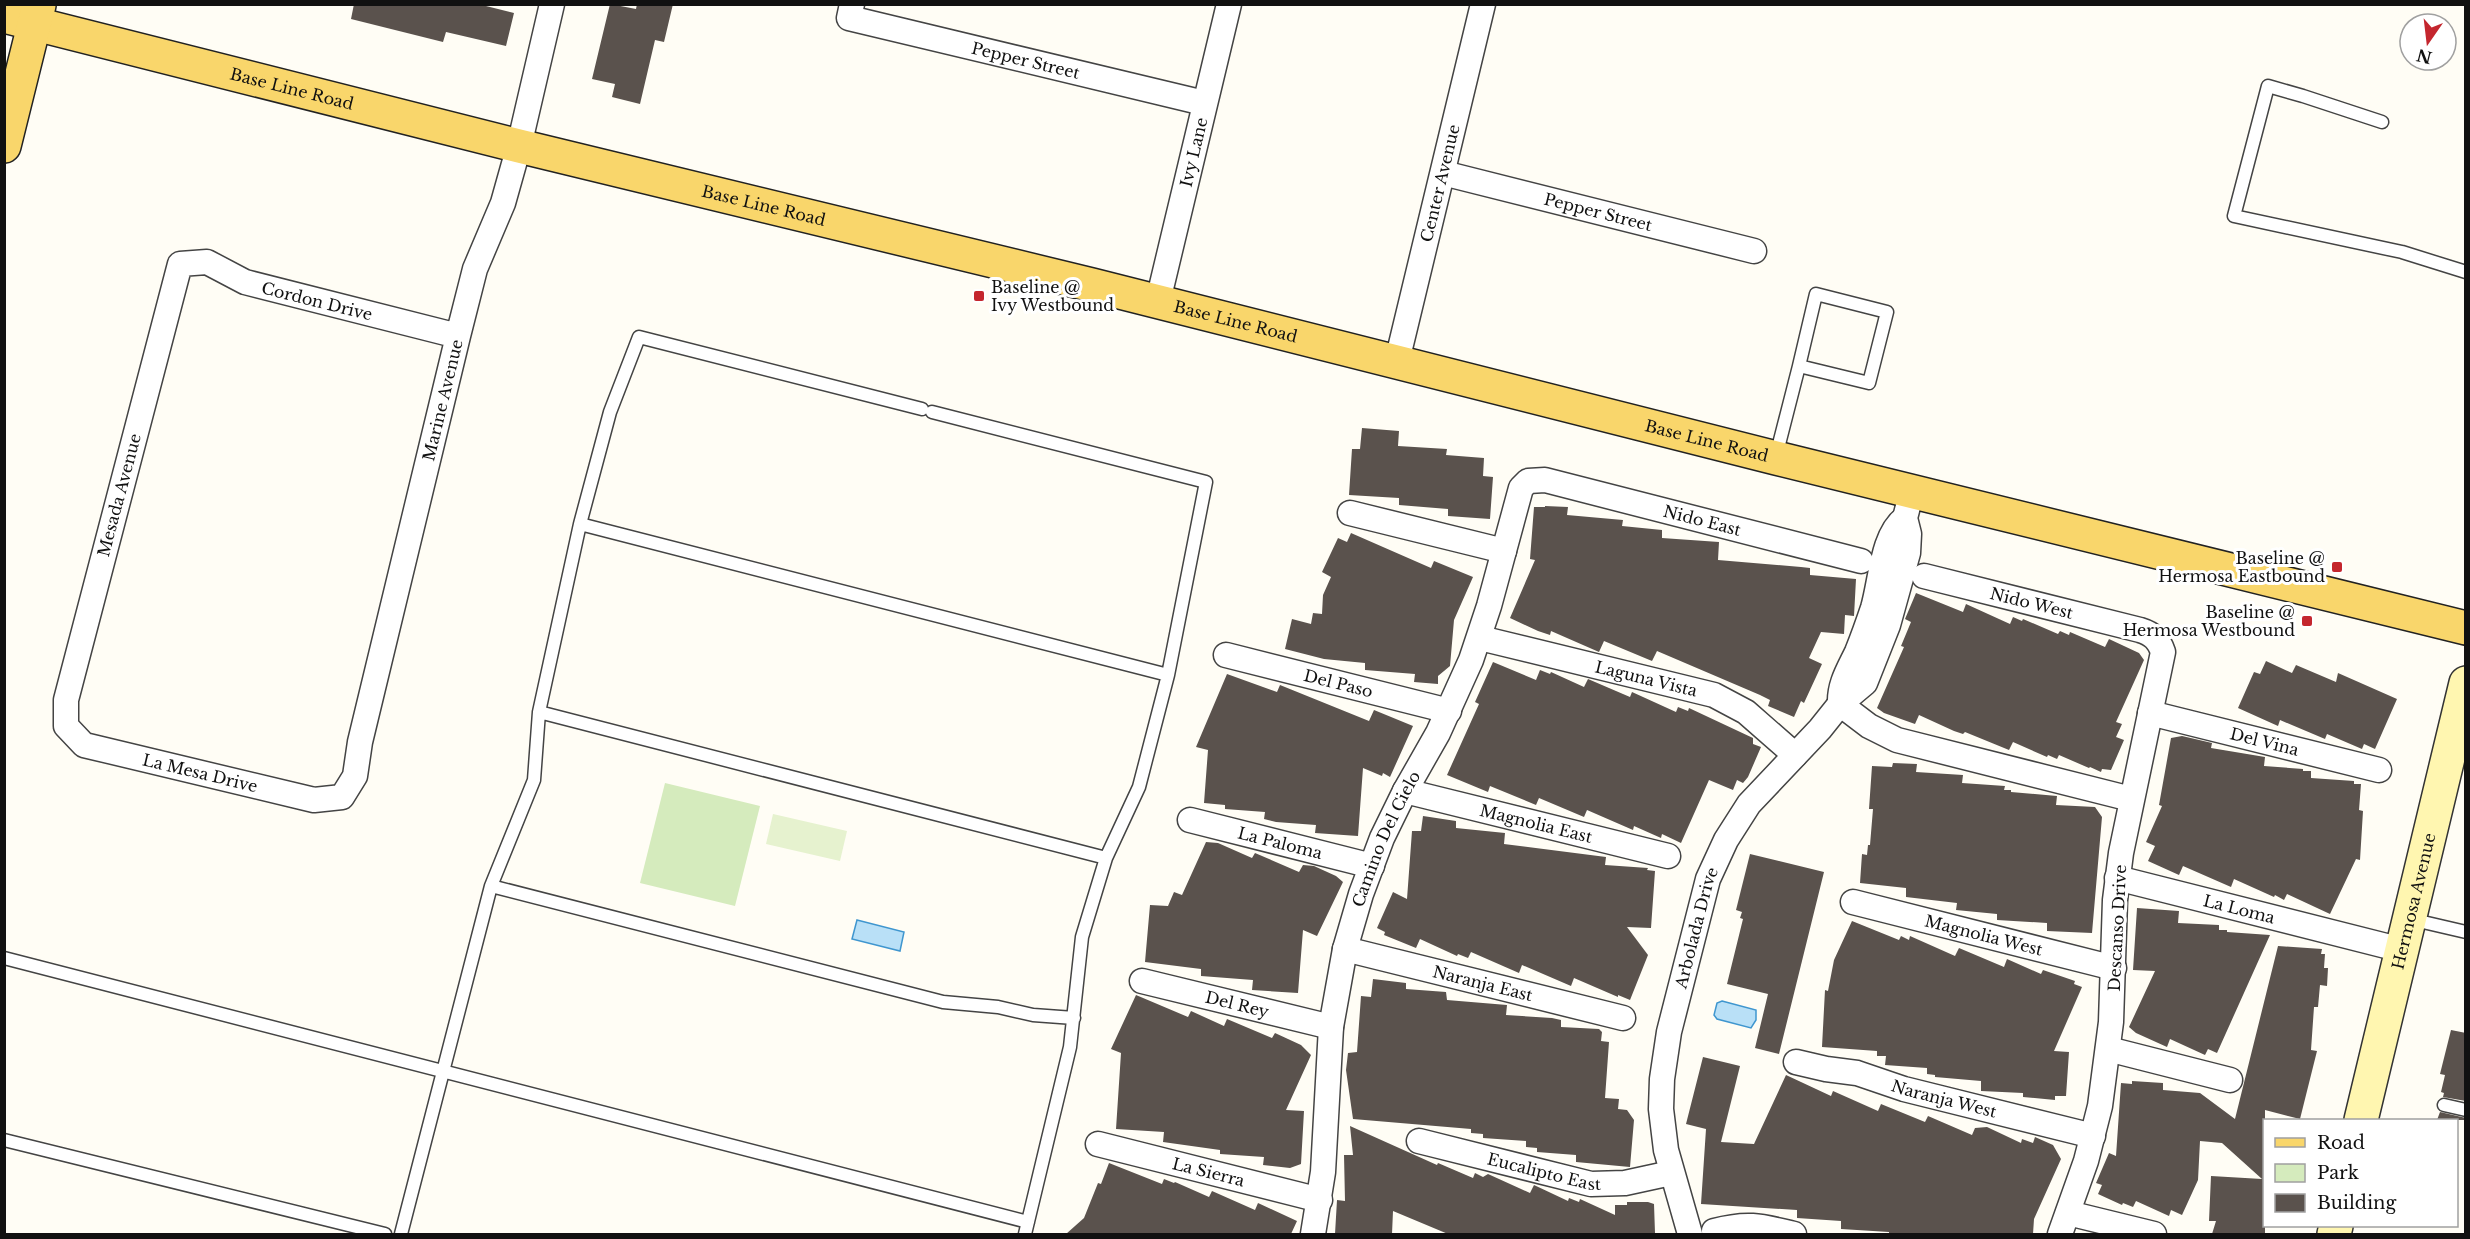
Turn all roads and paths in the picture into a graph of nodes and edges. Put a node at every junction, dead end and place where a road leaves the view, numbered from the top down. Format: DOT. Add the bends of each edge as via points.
graph roads {
  1 [pos="552,4"];
  2 [pos="1229,4"];
  3 [pos="1483,4"];
  4 [pos="851,11"];
  5 [pos="26,15"];
  6 [pos="1204,103"];
  7 [pos="2382,122"];
  8 [pos="4,146"];
  9 [pos="519,146"];
  10 [pos="1443,173"];
  11 [pos="1755,251"];
  12 [pos="180,264"];
  13 [pos="2466,272"];
  14 [pos="1158,301"];
  15 [pos="458,336"];
  16 [pos="1397,361"];
  17 [pos="1799,366"];
  18 [pos="1776,458"];
  19 [pos="1545,480"];
  20 [pos="1908,505"];
  21 [pos="1350,513"];
  22 [pos="580,524"];
  23 [pos="1504,550"];
  24 [pos="1861,561"];
  25 [pos="1924,576"];
  26 [pos="2466,628"];
  27 [pos="2140,630"];
  28 [pos="1480,638"];
  29 [pos="1226,655"];
  30 [pos="1168,675"];
  31 [pos="2466,683"];
  32 [pos="1840,704"];
  33 [pos="1449,711"];
  34 [pos="539,712"];
  35 [pos="2150,713"];
  36 [pos="66,726"];
  37 [pos="1795,755"];
  38 [pos="2379,770"];
  39 [pos="1405,791"];
  40 [pos="342,797"];
  41 [pos="2131,799"];
  42 [pos="1190,820"];
  43 [pos="1668,856"];
  44 [pos="1106,858"];
  45 [pos="1372,866"];
  46 [pos="2117,878"];
  47 [pos="491,886"];
  48 [pos="1853,902"];
  49 [pos="2409,918"];
  50 [pos="2466,932"];
  51 [pos="1345,949"];
  52 [pos="2402,950"];
  53 [pos="4,958"];
  54 [pos="2114,968"];
  55 [pos="1142,981"];
  56 [pos="1074,1018"];
  57 [pos="1623,1018"];
  58 [pos="1331,1027"];
  59 [pos="2108,1049"];
  60 [pos="1796,1062"];
  61 [pos="443,1071"];
  62 [pos="2230,1080"];
  63 [pos="2444,1105"];
  64 [pos="2466,1110"];
  65 [pos="2361,1119"];
  66 [pos="2093,1136"];
  67 [pos="4,1140"];
  68 [pos="1419,1141"];
  69 [pos="1098,1144"];
  70 [pos="1671,1173"];
  71 [pos="1320,1200"];
  72 [pos="1028,1222"];
  73 [pos="2064,1224"];
  74 [pos="1714,1231"];
  75 [pos="385,1234"];
  76 [pos="401,1234"];
  77 [pos="1025,1234"];
  78 [pos="1313,1234"];
  79 [pos="1690,1234"];
  80 [pos="1794,1234"];
  81 [pos="2154,1234"];
  1 -- 9 [label="street, Marine Avenue"];
  2 -- 6 [label="street, Ivy Lane"];
  3 -- 10 [label="street, Center Avenue"];
  4 -- 6 [label="street, Pepper Street"];
  5 -- 8 [label="main road"];
  5 -- 9 [label="main road, Base Line Road"];
  6 -- 14 [label="street, Ivy Lane"];
  7 -- 13 [label="lane" via="2268,86 2234,216 2402,252"];
  9 -- 14 [label="main road, Base Line Road"];
  9 -- 15 [label="street, Marine Avenue" via="503,203 475,269"];
  10 -- 11 [label="street, Pepper Street"];
  10 -- 16 [label="street, Center Avenue"];
  12 -- 15 [label="street, Cordon Drive" via="207,262 245,282"];
  12 -- 36 [label="street, Mesada Avenue" via="66,700"];
  14 -- 16 [label="main road, Base Line Road"];
  15 -- 40 [label="street, Marine Avenue" via="355,776"];
  16 -- 18 [label="main road, Base Line Road"];
  17 -- 17 [label="lane" via="1869,383 1887,312 1816,294"];
  17 -- 18 [label="lane"];
  18 -- 20 [label="main road, Base Line Road"];
  19 -- 23 [label="street, Camino Del Cielo" via="1527,481 1521,488"];
  19 -- 24 [label="street, Nido East"];
  20 -- 26 [label="main road, Base Line Road"];
  20 -- 32 [label="street, Arbolada Drive" via="1890,537 1874,606 1840,692"];
  20 -- 32 [label="street" via="1910,543 1884,639 1865,683"];
  21 -- 23 [label="street"];
  22 -- 30 [label="lane"];
  22 -- 30 [label="lane" via="610,412 639,337 927,410 1206,482"];
  22 -- 34 [label="lane"];
  23 -- 28 [label="street, Camino Del Cielo"];
  25 -- 27 [label="street, Nido West"];
  27 -- 35 [label="street, Descanso Drive" via="2160,642 2163,652"];
  28 -- 33 [label="street, Camino Del Cielo"];
  28 -- 37 [label="street, Laguna Vista" via="1714,695 1746,712"];
  29 -- 33 [label="street, Del Paso"];
  30 -- 44 [label="lane" via="1139,787"];
  31 -- 49 [label="street, Hermosa Avenue"];
  32 -- 37 [label="street, Arbolada Drive"];
  32 -- 41 [label="street" via="1869,726 1898,740"];
  33 -- 39 [label="street, Camino Del Cielo"];
  34 -- 44 [label="lane"];
  34 -- 47 [label="lane" via="534,780"];
  35 -- 38 [label="street, Del Vina"];
  35 -- 41 [label="street, Descanso Drive"];
  36 -- 40 [label="street, La Mesa Drive" via="84,745 314,800"];
  37 -- 70 [label="street, Arbolada Drive" via="1749,804 1708,879 1663,1065 1662,1120"];
  39 -- 43 [label="street, Magnolia East"];
  39 -- 45 [label="street, Camino Del Cielo"];
  41 -- 46 [label="street, Descanso Drive"];
  42 -- 45 [label="street, La Paloma"];
  44 -- 56 [label="lane" via="1082,937"];
  45 -- 51 [label="street, Camino Del Cielo"];
  46 -- 52 [label="street, La Loma"];
  46 -- 54 [label="street, Descanso Drive"];
  47 -- 56 [label="lane" via="943,1002"];
  47 -- 61 [label="lane"];
  48 -- 54 [label="street, Magnolia West"];
  49 -- 50 [label="lane"];
  49 -- 52 [label="street, Hermosa Avenue"];
  51 -- 57 [label="street, Naranja East"];
  51 -- 58 [label="street, Camino Del Cielo"];
  52 -- 65 [label="street, Hermosa Avenue"];
  53 -- 61 [label="lane"];
  54 -- 59 [label="street, Descanso Drive"];
  55 -- 58 [label="street, Del Rey"];
  56 -- 72 [label="lane"];
  58 -- 71 [label="street, Camino Del Cielo"];
  59 -- 62 [label="street"];
  59 -- 66 [label="street, Descanso Drive"];
  60 -- 66 [label="street, Naranja West" via="1857,1073 1904,1089"];
  61 -- 72 [label="lane"];
  61 -- 76 [label="lane"];
  63 -- 64 [label="lane"];
  66 -- 73 [label="street, Descanso Drive"];
  67 -- 75 [label="lane"];
  68 -- 70 [label="street, Eucalipto East" via="1591,1184 1625,1183"];
  69 -- 71 [label="street, La Sierra"];
  70 -- 79 [label="street, Arbolada Drive"];
  71 -- 78 [label="street, Camino Del Cielo"];
  72 -- 77 [label="lane"];
  73 -- 81 [label="street"];
  74 -- 80 [label="street" via="1751,1225"];
}
